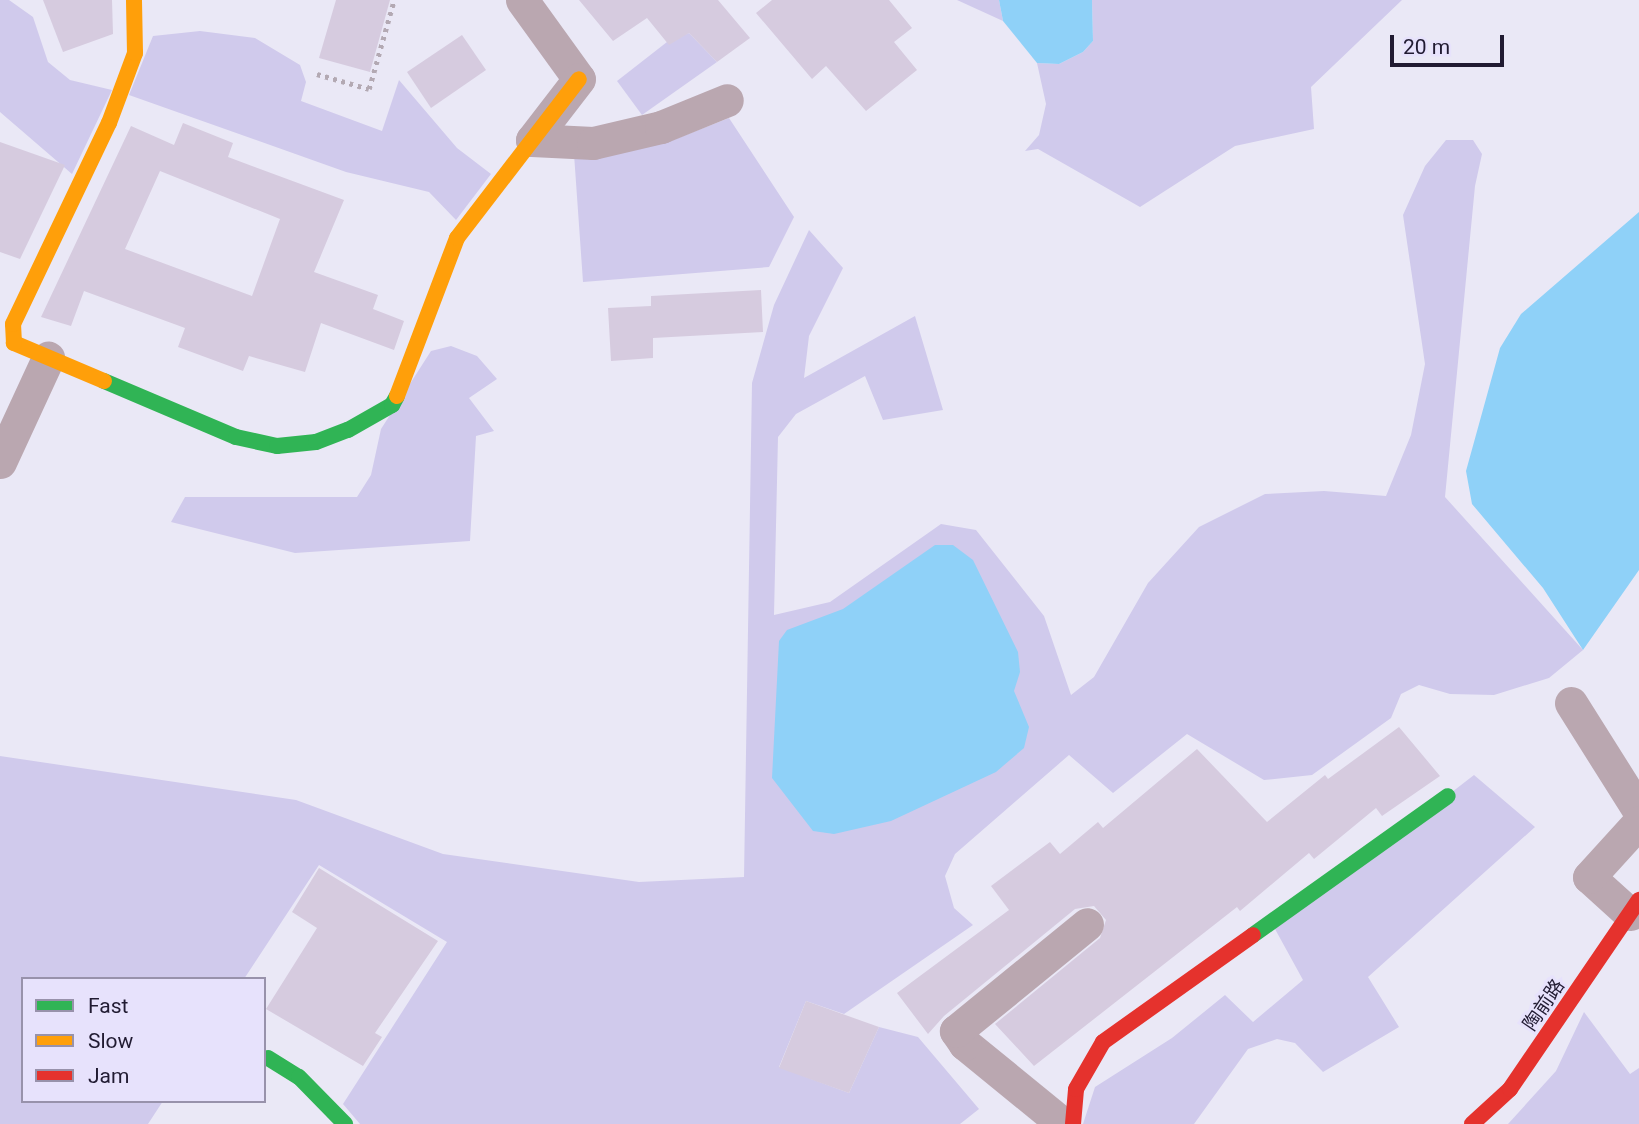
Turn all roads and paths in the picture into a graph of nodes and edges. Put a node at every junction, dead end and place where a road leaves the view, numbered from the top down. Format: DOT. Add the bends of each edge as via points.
graph roads {
  1 [pos="134,0"];
  2 [pos="394,0"];
  3 [pos="522,0"];
  4 [pos="317,74"];
  5 [pos="727,100"];
  6 [pos="531,141"];
  7 [pos="48,358"];
  8 [pos="0,462"];
  9 [pos="1571,703"];
  10 [pos="1448,796"];
  11 [pos="1639,811"];
  12 [pos="1639,822"];
  13 [pos="1634,907"];
  14 [pos="1087,924"];
  15 [pos="268,1058"];
  16 [pos="345,1124"];
  17 [pos="1063,1124"];
  18 [pos="1073,1124"];
  19 [pos="1472,1124"];
  1 -- 7 [label="street" via="135,53 109,123 13,324 13,344"];
  2 -- 4 [label="path" via="369,89"];
  3 -- 6 [label="street" via="579,79"];
  5 -- 6 [label="street" via="661,127 593,143"];
  6 -- 7 [label="street" via="457,237 408,376 392,405 348,430 316,442 277,446 236,437"];
  7 -- 8 [label="street"];
  9 -- 11 [label="street"];
  10 -- 18 [label="street" via="1103,1042 1076,1089"];
  12 -- 13 [label="street" via="1589,877"];
  13 -- 19 [label="street, 陶前路" via="1510,1089"];
  14 -- 17 [label="street" via="956,1031 965,1044"];
  15 -- 16 [label="street" via="299,1077"];
}
